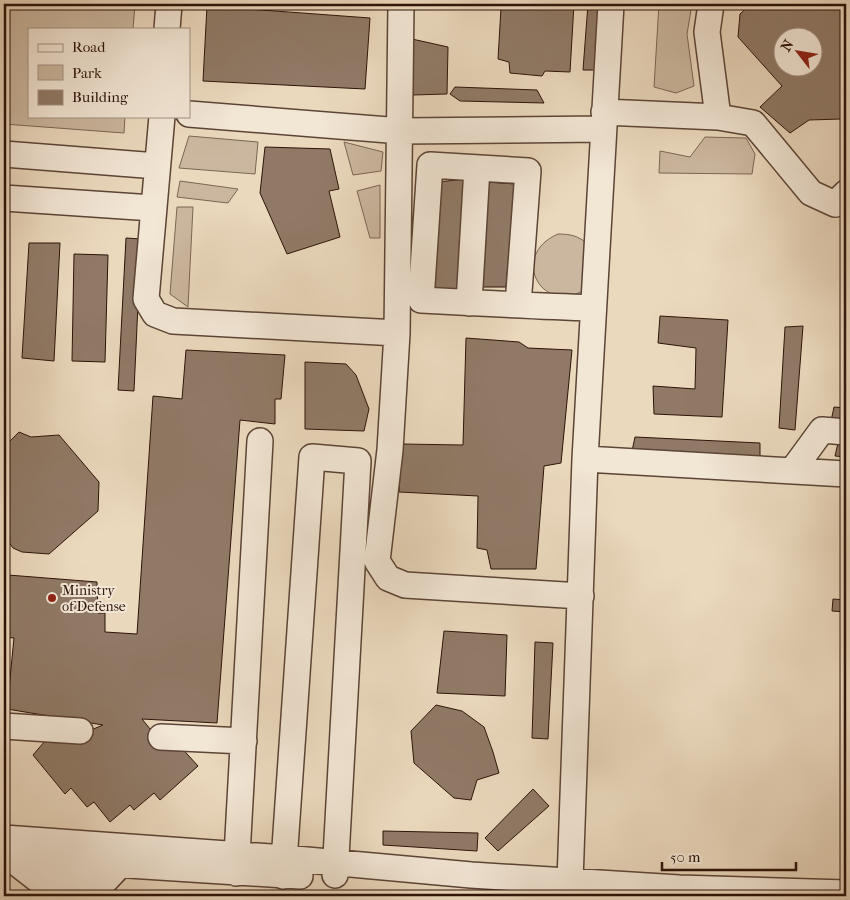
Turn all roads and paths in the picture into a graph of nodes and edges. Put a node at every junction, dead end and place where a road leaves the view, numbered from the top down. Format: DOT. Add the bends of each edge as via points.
graph roads {
  1 [pos="169,4"];
  2 [pos="402,4"];
  3 [pos="611,4"];
  4 [pos="711,4"];
  5 [pos="167,28"];
  6 [pos="190,114"];
  7 [pos="718,117"];
  8 [pos="162,118"];
  9 [pos="603,121"];
  10 [pos="401,131"];
  11 [pos="4,154"];
  12 [pos="157,166"];
  13 [pos="477,168"];
  14 [pos="846,194"];
  15 [pos="4,198"];
  16 [pos="153,208"];
  17 [pos="469,303"];
  18 [pos="518,305"];
  19 [pos="593,308"];
  20 [pos="397,333"];
  21 [pos="846,432"];
  22 [pos="260,441"];
  23 [pos="585,459"];
  24 [pos="792,471"];
  25 [pos="846,474"];
  26 [pos="581,596"];
  27 [pos="4,726"];
  28 [pos="80,731"];
  29 [pos="161,736"];
  30 [pos="244,741"];
  31 [pos="6,851"];
  32 [pos="237,864"];
  33 [pos="284,867"];
  34 [pos="335,869"];
  35 [pos="580,882"];
  36 [pos="471,886"];
  37 [pos="676,892"];
  38 [pos="846,893"];
  39 [pos="615,896"];
  1 -- 5 [label="lane"];
  2 -- 10 [label="lane"];
  3 -- 9 [label="lane"];
  4 -- 7 [label="lane" via="707,32"];
  6 -- 10 [label="lane"];
  7 -- 9 [label="lane"];
  7 -- 14 [label="lane" via="753,123 811,193 834,204"];
  8 -- 12 [label="lane"];
  9 -- 10 [label="lane"];
  9 -- 19 [label="lane"];
  10 -- 20 [label="lane"];
  11 -- 12 [label="lane"];
  12 -- 16 [label="lane"];
  13 -- 17 [label="lane"];
  13 -- 17 [label="lane" via="430,165 421,300"];
  13 -- 18 [label="lane" via="528,170"];
  15 -- 16 [label="lane"];
  16 -- 20 [label="lane" via="146,299 155,314 173,321"];
  17 -- 18 [label="lane"];
  18 -- 19 [label="lane"];
  19 -- 23 [label="lane"];
  20 -- 26 [label="lane" via="390,450 377,561 388,578 405,585"];
  21 -- 24 [label="lane" via="822,430"];
  22 -- 30 [label="lane"];
  23 -- 24 [label="lane"];
  23 -- 26 [label="lane"];
  24 -- 25 [label="lane"];
  26 -- 35 [label="lane"];
  27 -- 28 [label="lane"];
  29 -- 30 [label="lane"];
  30 -- 32 [label="lane"];
  31 -- 32 [label="lane"];
  31 -- 32 [label="lane" via="37,879 102,884 120,865"];
  32 -- 33 [label="lane"];
  33 -- 34 [label="lane"];
  33 -- 34 [label="lane" via="312,457 358,461"];
  34 -- 36 [label="lane" via="425,872"];
  35 -- 36 [label="lane"];
  35 -- 37 [label="lane"];
  35 -- 39 [label="lane"];
  37 -- 38 [label="lane"];
}
